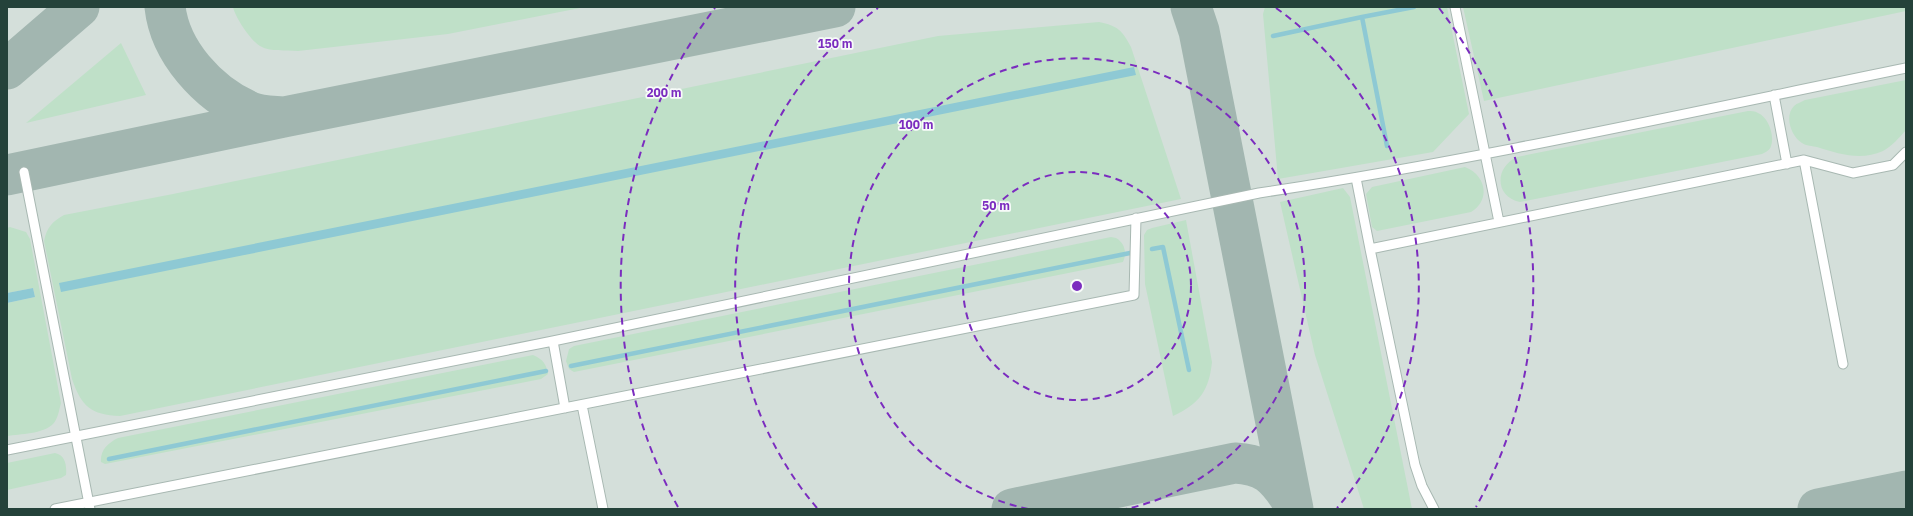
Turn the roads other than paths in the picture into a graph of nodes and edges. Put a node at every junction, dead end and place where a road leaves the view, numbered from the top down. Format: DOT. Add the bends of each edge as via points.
graph roads {
  1 [pos="1455,7"];
  2 [pos="1906,68"];
  3 [pos="1774,95"];
  4 [pos="1906,152"];
  5 [pos="1486,154"];
  6 [pos="1804,160"];
  7 [pos="1787,164"];
  8 [pos="24,172"];
  9 [pos="1356,178"];
  10 [pos="1136,218"];
  11 [pos="1499,222"];
  12 [pos="1370,249"];
  13 [pos="552,341"];
  14 [pos="1843,364"];
  15 [pos="582,405"];
  16 [pos="565,408"];
  17 [pos="75,436"];
  18 [pos="7,450"];
  19 [pos="90,506"];
  20 [pos="55,509"];
  21 [pos="603,509"];
  22 [pos="1434,509"];
  1 -- 5 [label="lane"];
  2 -- 3 [label="lane"];
  3 -- 5 [label="lane"];
  3 -- 7 [label="lane"];
  4 -- 6 [label="lane" via="1893,165 1853,173"];
  5 -- 9 [label="lane"];
  5 -- 11 [label="lane"];
  6 -- 7 [label="lane"];
  6 -- 14 [label="lane"];
  7 -- 11 [label="lane"];
  8 -- 17 [label="lane"];
  9 -- 10 [label="lane" via="1258,193"];
  9 -- 12 [label="lane"];
  10 -- 13 [label="lane"];
  10 -- 15 [label="lane" via="1134,295"];
  11 -- 12 [label="lane"];
  12 -- 22 [label="lane" via="1415,465"];
  13 -- 16 [label="lane"];
  13 -- 17 [label="lane"];
  15 -- 16 [label="lane"];
  15 -- 21 [label="lane"];
  16 -- 19 [label="lane"];
  17 -- 18 [label="lane"];
  17 -- 19 [label="lane"];
  19 -- 20 [label="lane"];
}
